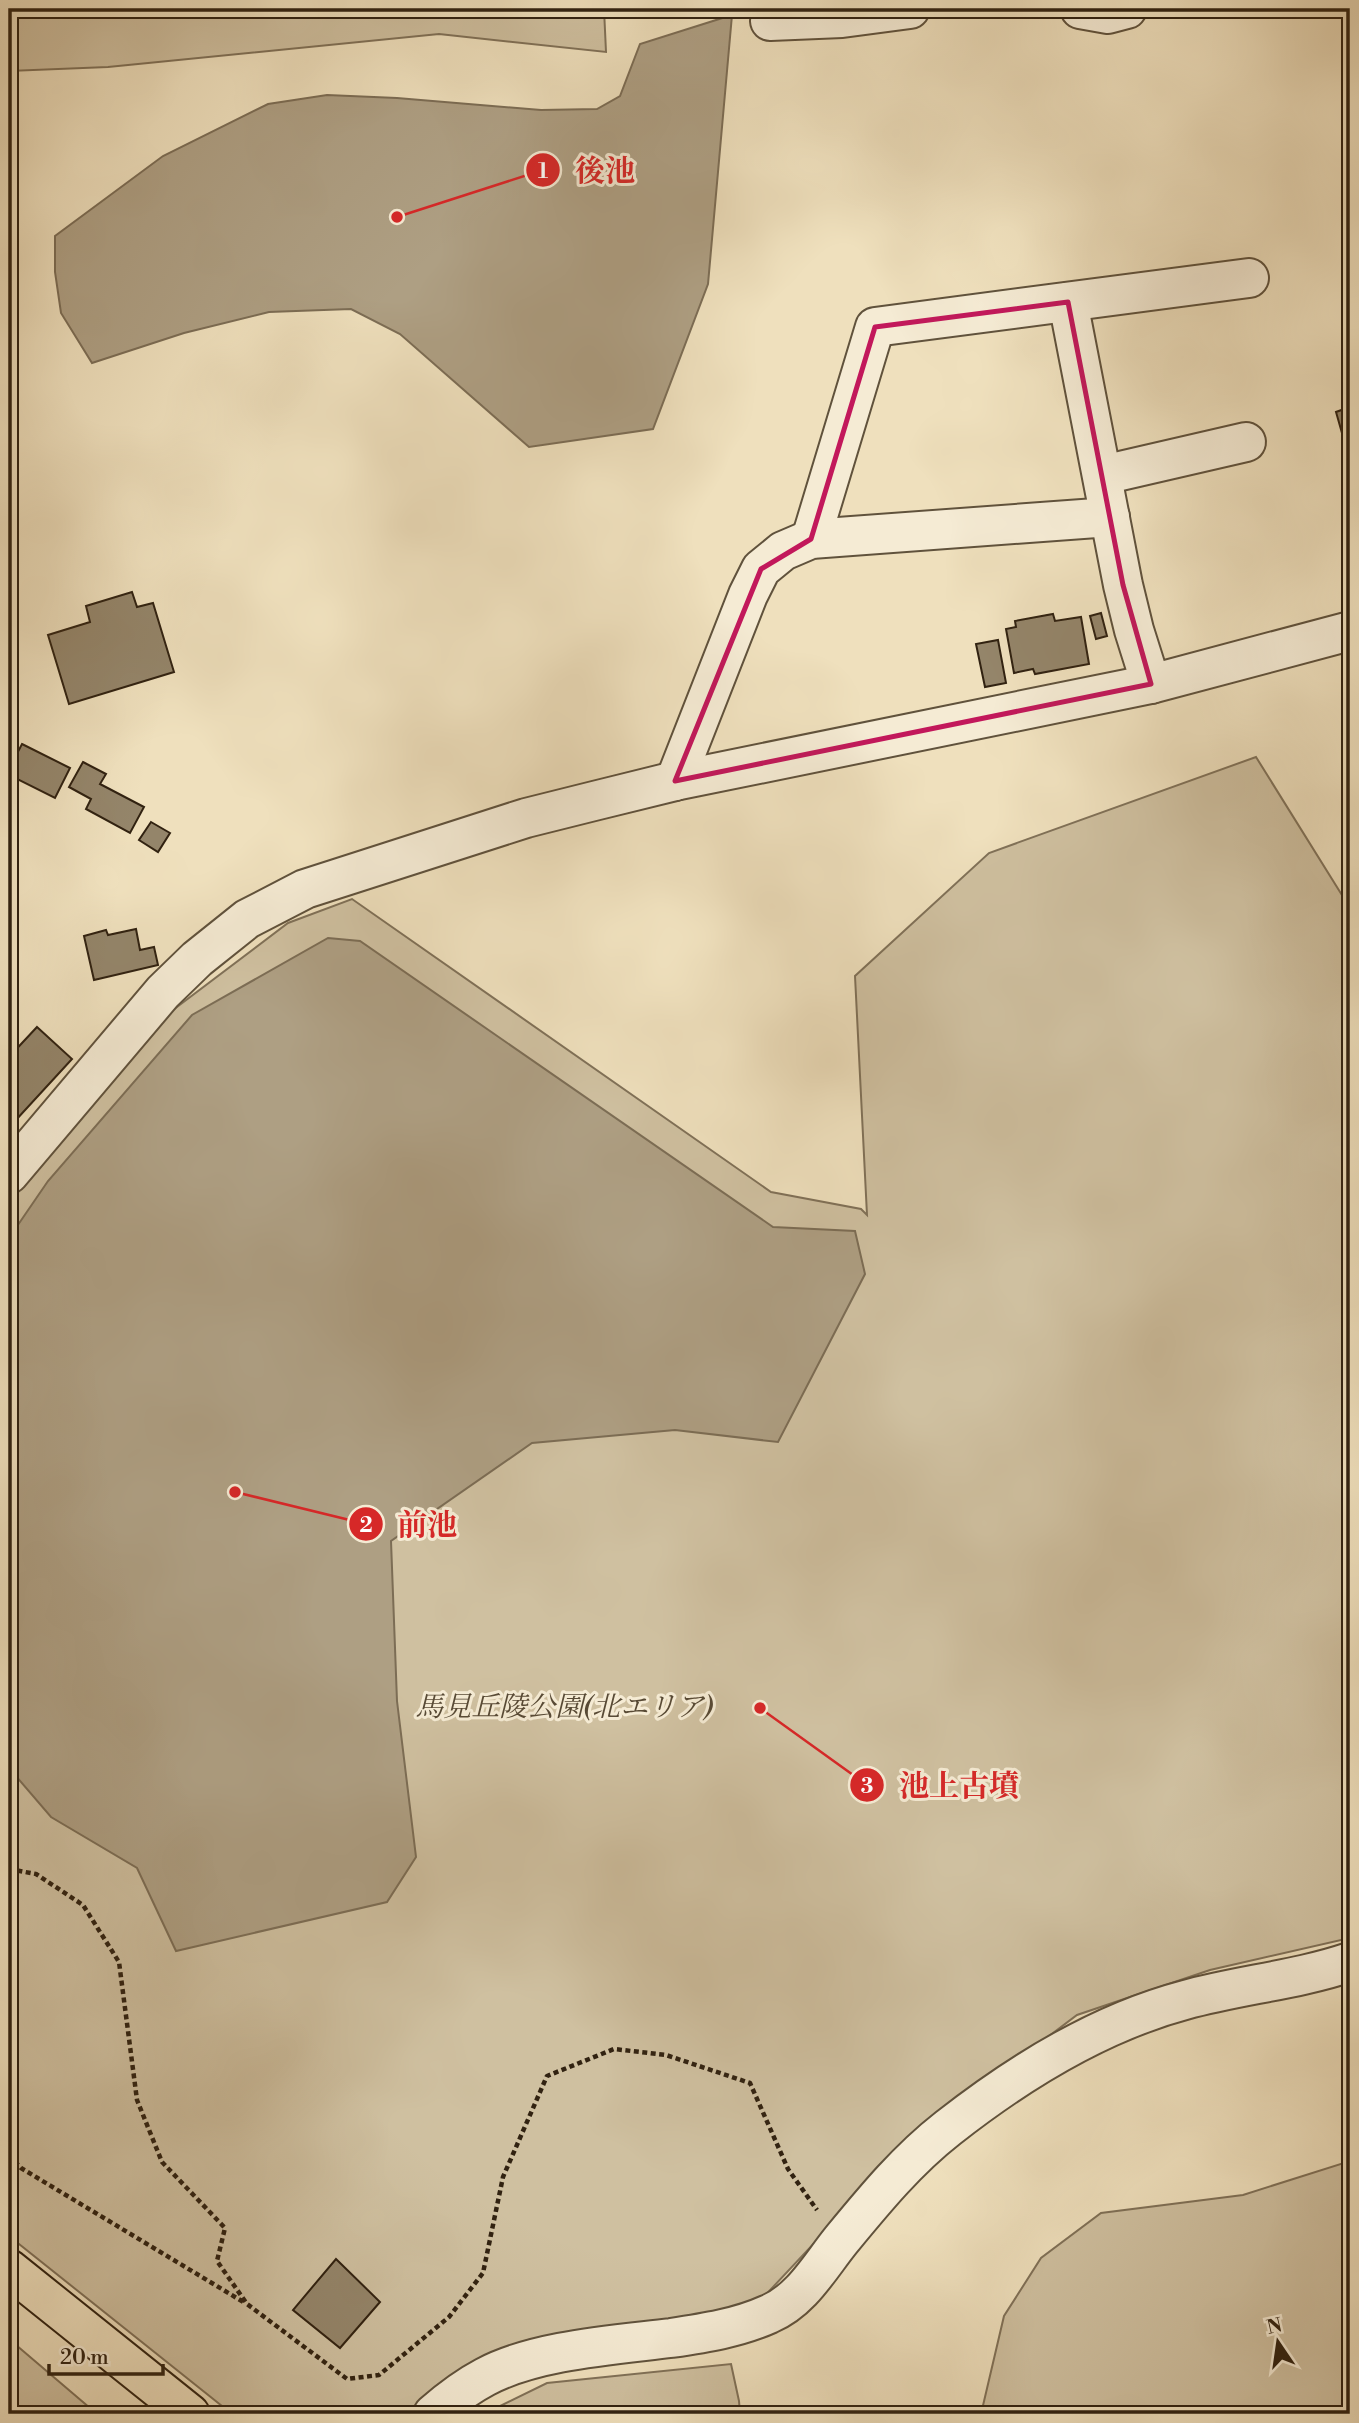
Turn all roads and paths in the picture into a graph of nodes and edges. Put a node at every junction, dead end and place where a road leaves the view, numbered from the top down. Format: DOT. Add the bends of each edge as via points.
graph roads {
  1 [pos="910,9"];
  2 [pos="1080,9"];
  3 [pos="1127,9"];
  4 [pos="770,21"];
  5 [pos="1249,278"];
  6 [pos="1068,302"];
  7 [pos="1246,442"];
  8 [pos="1103,475"];
  9 [pos="1110,517"];
  10 [pos="811,540"];
  11 [pos="1350,631"];
  12 [pos="1151,684"];
  13 [pos="675,781"];
  14 [pos="9,1174"];
  15 [pos="9,1869"];
  16 [pos="1350,1962"];
  17 [pos="9,2155"];
  18 [pos="840,2242"];
  19 [pos="9,2269"];
  20 [pos="247,2304"];
  21 [pos="190,2414"];
  22 [pos="433,2414"];
  1 -- 4 [label="street"];
  2 -- 3 [label="street" via="1108,14"];
  5 -- 6 [label="street"];
  6 -- 8 [label="street"];
  6 -- 10 [label="street" via="875,327"];
  7 -- 8 [label="street"];
  8 -- 9 [label="street"];
  9 -- 10 [label="street"];
  9 -- 12 [label="street" via="1134,630"];
  10 -- 13 [label="street" via="783,551 761,569"];
  11 -- 12 [label="street"];
  12 -- 13 [label="street"];
  13 -- 14 [label="street" via="526,818 305,889 247,919 163,992"];
  15 -- 20 [label="path" via="36,1874 83,1905 119,1962 137,2100 162,2162 225,2228 216,2261"];
  16 -- 18 [label="street" via="1182,2000 1060,2052 947,2129 902,2168"];
  17 -- 20 [label="path" via="21,2168"];
  18 -- 20 [label="path" via="788,2169 750,2083 666,2055 614,2049 547,2076 503,2177 483,2273 449,2318 379,2375 347,2379"];
  18 -- 22 [label="street" via="794,2298 771,2313 708,2332 527,2361 486,2376"];
  19 -- 21 [label="main road"];
}
